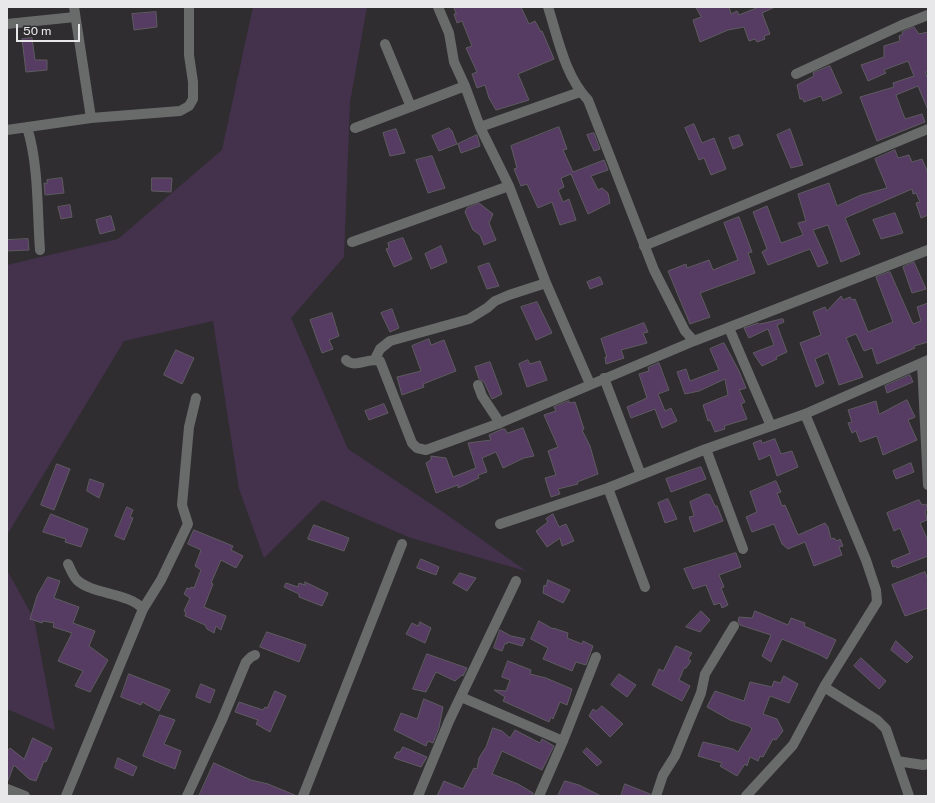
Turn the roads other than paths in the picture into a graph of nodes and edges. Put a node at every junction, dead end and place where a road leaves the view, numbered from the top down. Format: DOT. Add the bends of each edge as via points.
graph roads {
  1 [pos="189,7"];
  2 [pos="438,7"];
  3 [pos="548,7"];
  4 [pos="75,12"];
  5 [pos="928,15"];
  6 [pos="7,24"];
  7 [pos="386,44"];
  8 [pos="796,74"];
  9 [pos="465,86"];
  10 [pos="580,92"];
  11 [pos="411,107"];
  12 [pos="91,118"];
  13 [pos="480,126"];
  14 [pos="27,127"];
  15 [pos="355,128"];
  16 [pos="928,129"];
  17 [pos="7,130"];
  18 [pos="509,186"];
  19 [pos="352,242"];
  20 [pos="644,246"];
  21 [pos="40,250"];
  22 [pos="928,250"];
  23 [pos="546,283"];
  24 [pos="729,328"];
  25 [pos="694,341"];
  26 [pos="346,360"];
  27 [pos="375,360"];
  28 [pos="925,362"];
  29 [pos="604,378"];
  30 [pos="590,384"];
  31 [pos="478,385"];
  32 [pos="196,398"];
  33 [pos="805,414"];
  34 [pos="500,422"];
  35 [pos="771,426"];
  36 [pos="706,449"];
  37 [pos="641,475"];
  38 [pos="928,484"];
  39 [pos="608,488"];
  40 [pos="500,524"];
  41 [pos="402,544"];
  42 [pos="743,549"];
  43 [pos="68,564"];
  44 [pos="516,581"];
  45 [pos="645,587"];
  46 [pos="143,609"];
  47 [pos="734,626"];
  48 [pos="255,655"];
  49 [pos="596,657"];
  50 [pos="824,687"];
  51 [pos="461,698"];
  52 [pos="563,741"];
  53 [pos="897,761"];
  54 [pos="928,764"];
  55 [pos="7,789"];
  56 [pos="25,796"];
  57 [pos="66,796"];
  58 [pos="187,796"];
  59 [pos="303,796"];
  60 [pos="418,796"];
  61 [pos="539,796"];
  62 [pos="656,796"];
  63 [pos="746,796"];
  64 [pos="909,796"];
  1 -- 12 [label="street" via="189,55 193,99 189,106 180,111"];
  2 -- 9 [label="street" via="449,33 454,62"];
  3 -- 10 [label="street" via="571,76"];
  4 -- 6 [label="street"];
  4 -- 12 [label="street"];
  5 -- 8 [label="street"];
  7 -- 11 [label="street"];
  9 -- 11 [label="street"];
  9 -- 13 [label="street"];
  10 -- 13 [label="street"];
  10 -- 20 [label="street" via="588,100"];
  11 -- 15 [label="street"];
  12 -- 14 [label="street"];
  13 -- 18 [label="street"];
  14 -- 17 [label="street"];
  14 -- 21 [label="street" via="35,176"];
  16 -- 20 [label="street"];
  18 -- 19 [label="street"];
  18 -- 23 [label="street"];
  20 -- 25 [label="street" via="685,331"];
  22 -- 24 [label="street"];
  23 -- 27 [label="street" via="495,301 469,319 390,341 380,349"];
  23 -- 30 [label="street"];
  24 -- 25 [label="street"];
  24 -- 35 [label="street"];
  25 -- 29 [label="street"];
  26 -- 27 [label="street" via="349,364 354,364"];
  27 -- 34 [label="street" via="380,361 384,367 412,443 417,448 434,448"];
  28 -- 33 [label="street"];
  28 -- 38 [label="street"];
  29 -- 30 [label="street"];
  29 -- 37 [label="street"];
  30 -- 34 [label="street"];
  31 -- 34 [label="street" via="482,396"];
  32 -- 46 [label="street" via="189,427 182,505 188,524 161,580"];
  33 -- 35 [label="street"];
  33 -- 50 [label="street" via="876,590 877,602"];
  35 -- 36 [label="street"];
  36 -- 37 [label="street"];
  36 -- 42 [label="street"];
  37 -- 39 [label="street"];
  39 -- 40 [label="street"];
  39 -- 45 [label="street"];
  41 -- 59 [label="street"];
  43 -- 46 [label="street" via="77,580 97,590 132,601"];
  44 -- 51 [label="street"];
  46 -- 57 [label="street"];
  47 -- 62 [label="street" via="705,674 701,693"];
  48 -- 58 [label="street" via="246,662"];
  49 -- 52 [label="street"];
  50 -- 53 [label="street" via="886,730"];
  50 -- 63 [label="street" via="793,745"];
  51 -- 52 [label="street"];
  51 -- 60 [label="street"];
  52 -- 61 [label="street"];
  53 -- 54 [label="street" via="922,766"];
  53 -- 64 [label="street"];
  55 -- 56 [label="street"];
}
